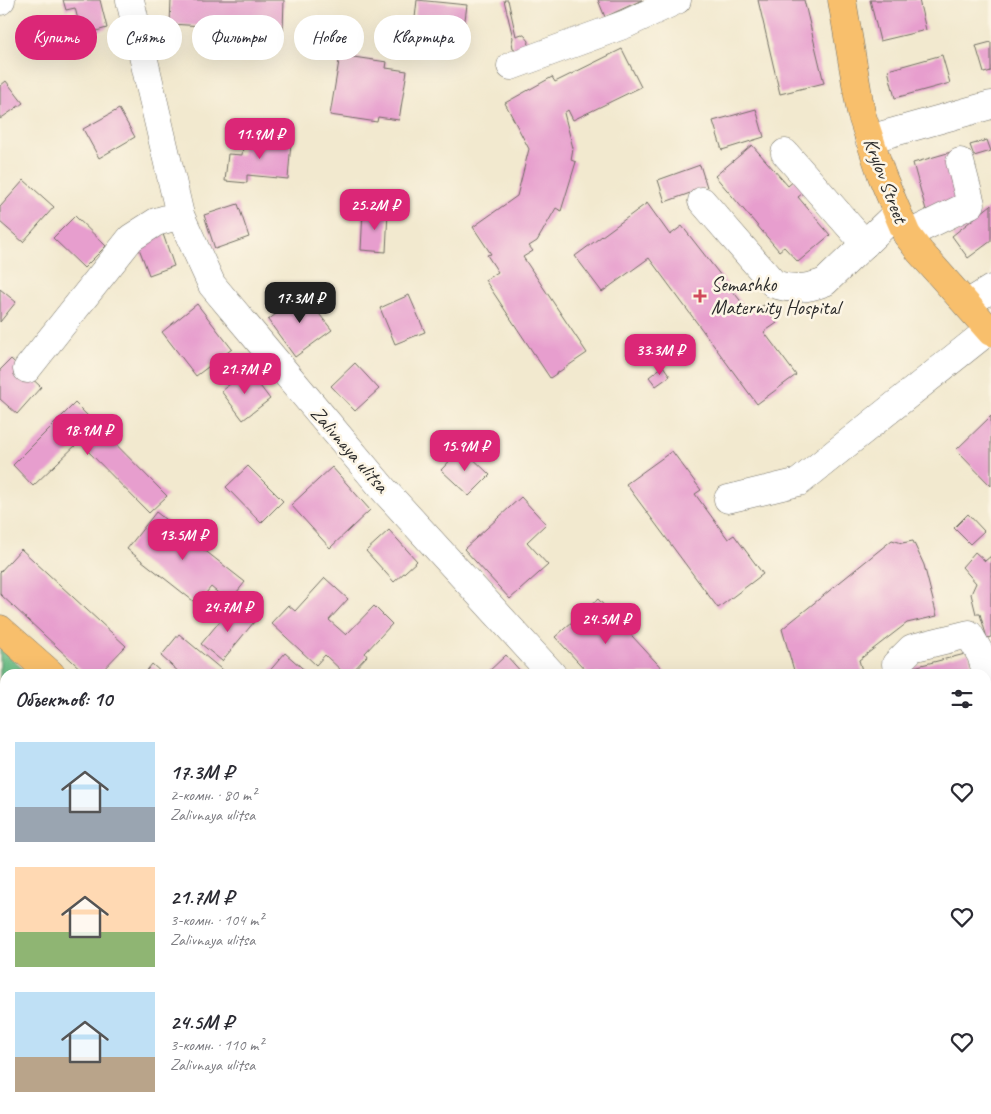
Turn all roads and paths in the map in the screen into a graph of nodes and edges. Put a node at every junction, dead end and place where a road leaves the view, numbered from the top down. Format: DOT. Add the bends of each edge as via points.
graph roads {
  1 [pos="130,0"];
  2 [pos="677,0"];
  3 [pos="842,0"];
  4 [pos="511,66"];
  5 [pos="991,105"];
  6 [pos="869,139"];
  7 [pos="785,153"];
  8 [pos="960,162"];
  9 [pos="702,201"];
  10 [pos="180,215"];
  11 [pos="902,224"];
  12 [pos="865,244"];
  13 [pos="991,289"];
  14 [pos="966,304"];
  15 [pos="990,331"];
  16 [pos="27,369"];
  17 [pos="728,499"];
  18 [pos="0,629"];
  19 [pos="896,664"];
  20 [pos="45,669"];
  21 [pos="547,669"];
  22 [pos="985,669"];
  1 -- 10 [label="street, Zalivnaya ulitsa"];
  2 -- 4 [label="street" via="626,24"];
  3 -- 6 [label="main road, Krylov Street"];
  5 -- 6 [label="street"];
  6 -- 11 [label="main road, Krylov Street"];
  7 -- 12 [label="street"];
  8 -- 11 [label="street" via="971,204"];
  9 -- 12 [label="street" via="774,284 783,287 800,289 825,282"];
  10 -- 16 [label="street" via="156,222 131,238"];
  10 -- 21 [label="street, Zalivnaya ulitsa" via="212,285 384,490"];
  11 -- 12 [label="street"];
  11 -- 14 [label="main road, Krylov Street" via="920,252"];
  13 -- 14 [label="street"];
  14 -- 15 [label="main road, Krylov Street"];
  15 -- 17 [label="street" via="799,482"];
  18 -- 20 [label="main road"];
  19 -- 22 [label="street" via="912,648 969,634"];
}
